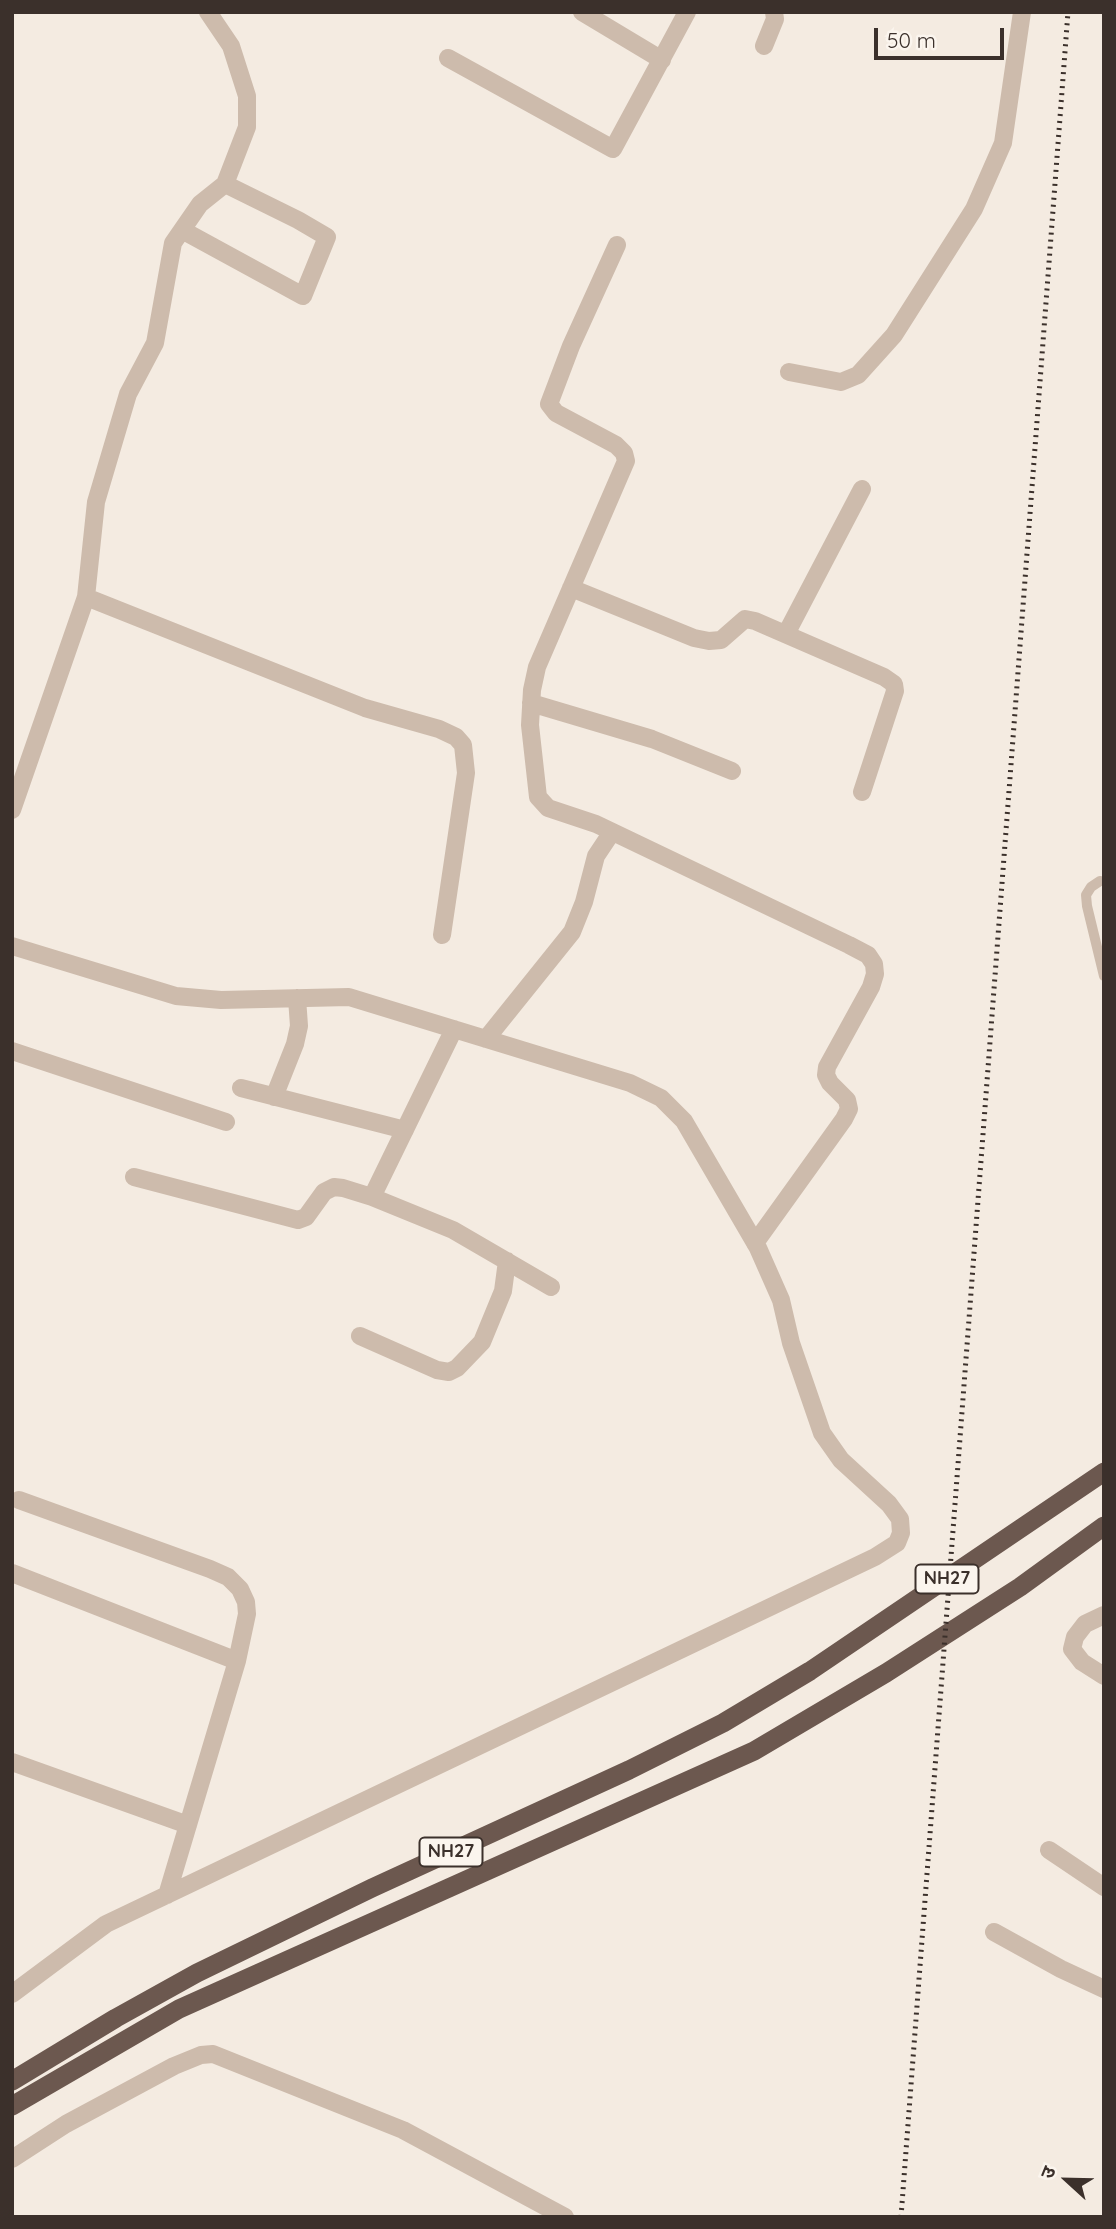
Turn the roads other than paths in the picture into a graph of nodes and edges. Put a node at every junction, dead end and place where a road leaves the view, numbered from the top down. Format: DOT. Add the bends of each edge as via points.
graph roads {
  1 [pos="208,12"];
  2 [pos="582,12"];
  3 [pos="687,12"];
  4 [pos="774,12"];
  5 [pos="1022,12"];
  6 [pos="764,46"];
  7 [pos="448,58"];
  8 [pos="662,60"];
  9 [pos="225,184"];
  10 [pos="181,230"];
  11 [pos="617,245"];
  12 [pos="789,372"];
  13 [pos="863,489"];
  14 [pos="571,588"];
  15 [pos="86,597"];
  16 [pos="786,634"];
  17 [pos="531,703"];
  18 [pos="732,771"];
  19 [pos="862,792"];
  20 [pos="13,807"];
  21 [pos="612,832"];
  22 [pos="1102,878"];
  23 [pos="1104,893"];
  24 [pos="442,935"];
  25 [pos="12,946"];
  26 [pos="1104,976"];
  27 [pos="297,998"];
  28 [pos="454,1029"];
  29 [pos="486,1038"];
  30 [pos="12,1051"];
  31 [pos="242,1088"];
  32 [pos="274,1097"];
  33 [pos="226,1122"];
  34 [pos="405,1130"];
  35 [pos="134,1177"];
  36 [pos="372,1197"];
  37 [pos="755,1243"];
  38 [pos="507,1261"];
  39 [pos="551,1287"];
  40 [pos="360,1336"];
  41 [pos="1104,1472"];
  42 [pos="19,1500"];
  43 [pos="1104,1525"];
  44 [pos="12,1573"];
  45 [pos="1104,1615"];
  46 [pos="237,1661"];
  47 [pos="1104,1676"];
  48 [pos="12,1762"];
  49 [pos="188,1825"];
  50 [pos="1049,1850"];
  51 [pos="1104,1887"];
  52 [pos="167,1895"];
  53 [pos="994,1932"];
  54 [pos="1104,1989"];
  55 [pos="12,1994"];
  56 [pos="12,2081"];
  57 [pos="12,2106"];
  58 [pos="12,2160"];
  59 [pos="565,2217"];
  1 -- 9 [label="street" via="231,46 247,96 247,127"];
  2 -- 8 [label="street"];
  3 -- 8 [label="street"];
  4 -- 6 [label="street"];
  5 -- 12 [label="street" via="1003,143 974,209 894,335 858,375 841,382"];
  7 -- 8 [label="street" via="613,149"];
  9 -- 10 [label="street" via="200,204"];
  9 -- 10 [label="street" via="327,237 303,296"];
  10 -- 15 [label="street" via="173,243 156,343 128,394 96,502"];
  11 -- 14 [label="street" via="550,404 556,413 616,444 626,461"];
  13 -- 16 [label="street"];
  14 -- 16 [label="street" via="694,638 721,640 745,619"];
  14 -- 17 [label="street" via="537,667"];
  15 -- 20 [label="street"];
  15 -- 24 [label="street" via="365,708 456,737 463,745 466,773"];
  16 -- 19 [label="street" via="894,684"];
  17 -- 18 [label="street" via="652,739"];
  17 -- 21 [label="street" via="534,775 542,804"];
  21 -- 29 [label="street" via="596,856 572,932"];
  21 -- 37 [label="street" via="849,945 868,955 874,964 871,988 827,1067 830,1083 847,1100 849,1109"];
  22 -- 23 [label="lane"];
  22 -- 26 [label="lane" via="1086,895"];
  25 -- 27 [label="street" via="176,996"];
  27 -- 28 [label="street" via="349,997"];
  27 -- 32 [label="street" via="295,1044"];
  28 -- 29 [label="street"];
  28 -- 34 [label="street"];
  29 -- 37 [label="street" via="630,1083 661,1098 684,1121"];
  30 -- 33 [label="street"];
  31 -- 32 [label="street"];
  32 -- 34 [label="street"];
  34 -- 36 [label="street"];
  35 -- 36 [label="street" via="298,1220 334,1187"];
  36 -- 38 [label="street" via="453,1230"];
  37 -- 52 [label="street" via="781,1300 822,1433 832,1450 900,1519 897,1543"];
  38 -- 39 [label="street"];
  38 -- 40 [label="street" via="503,1291 482,1342 457,1368 437,1370"];
  41 -- 56 [label="highway, NH27" via="810,1671 723,1723 197,1973"];
  42 -- 46 [label="street" via="228,1577 246,1602"];
  43 -- 57 [label="highway, NH27" via="1020,1587 754,1751 179,2009"];
  44 -- 46 [label="street"];
  45 -- 47 [label="street" via="1085,1625 1072,1649"];
  46 -- 49 [label="street"];
  48 -- 49 [label="street"];
  49 -- 52 [label="street"];
  50 -- 51 [label="street"];
  52 -- 55 [label="street" via="106,1924"];
  53 -- 54 [label="street"];
  58 -- 59 [label="street" via="66,2124 174,2066 213,2054 403,2130"];
}
